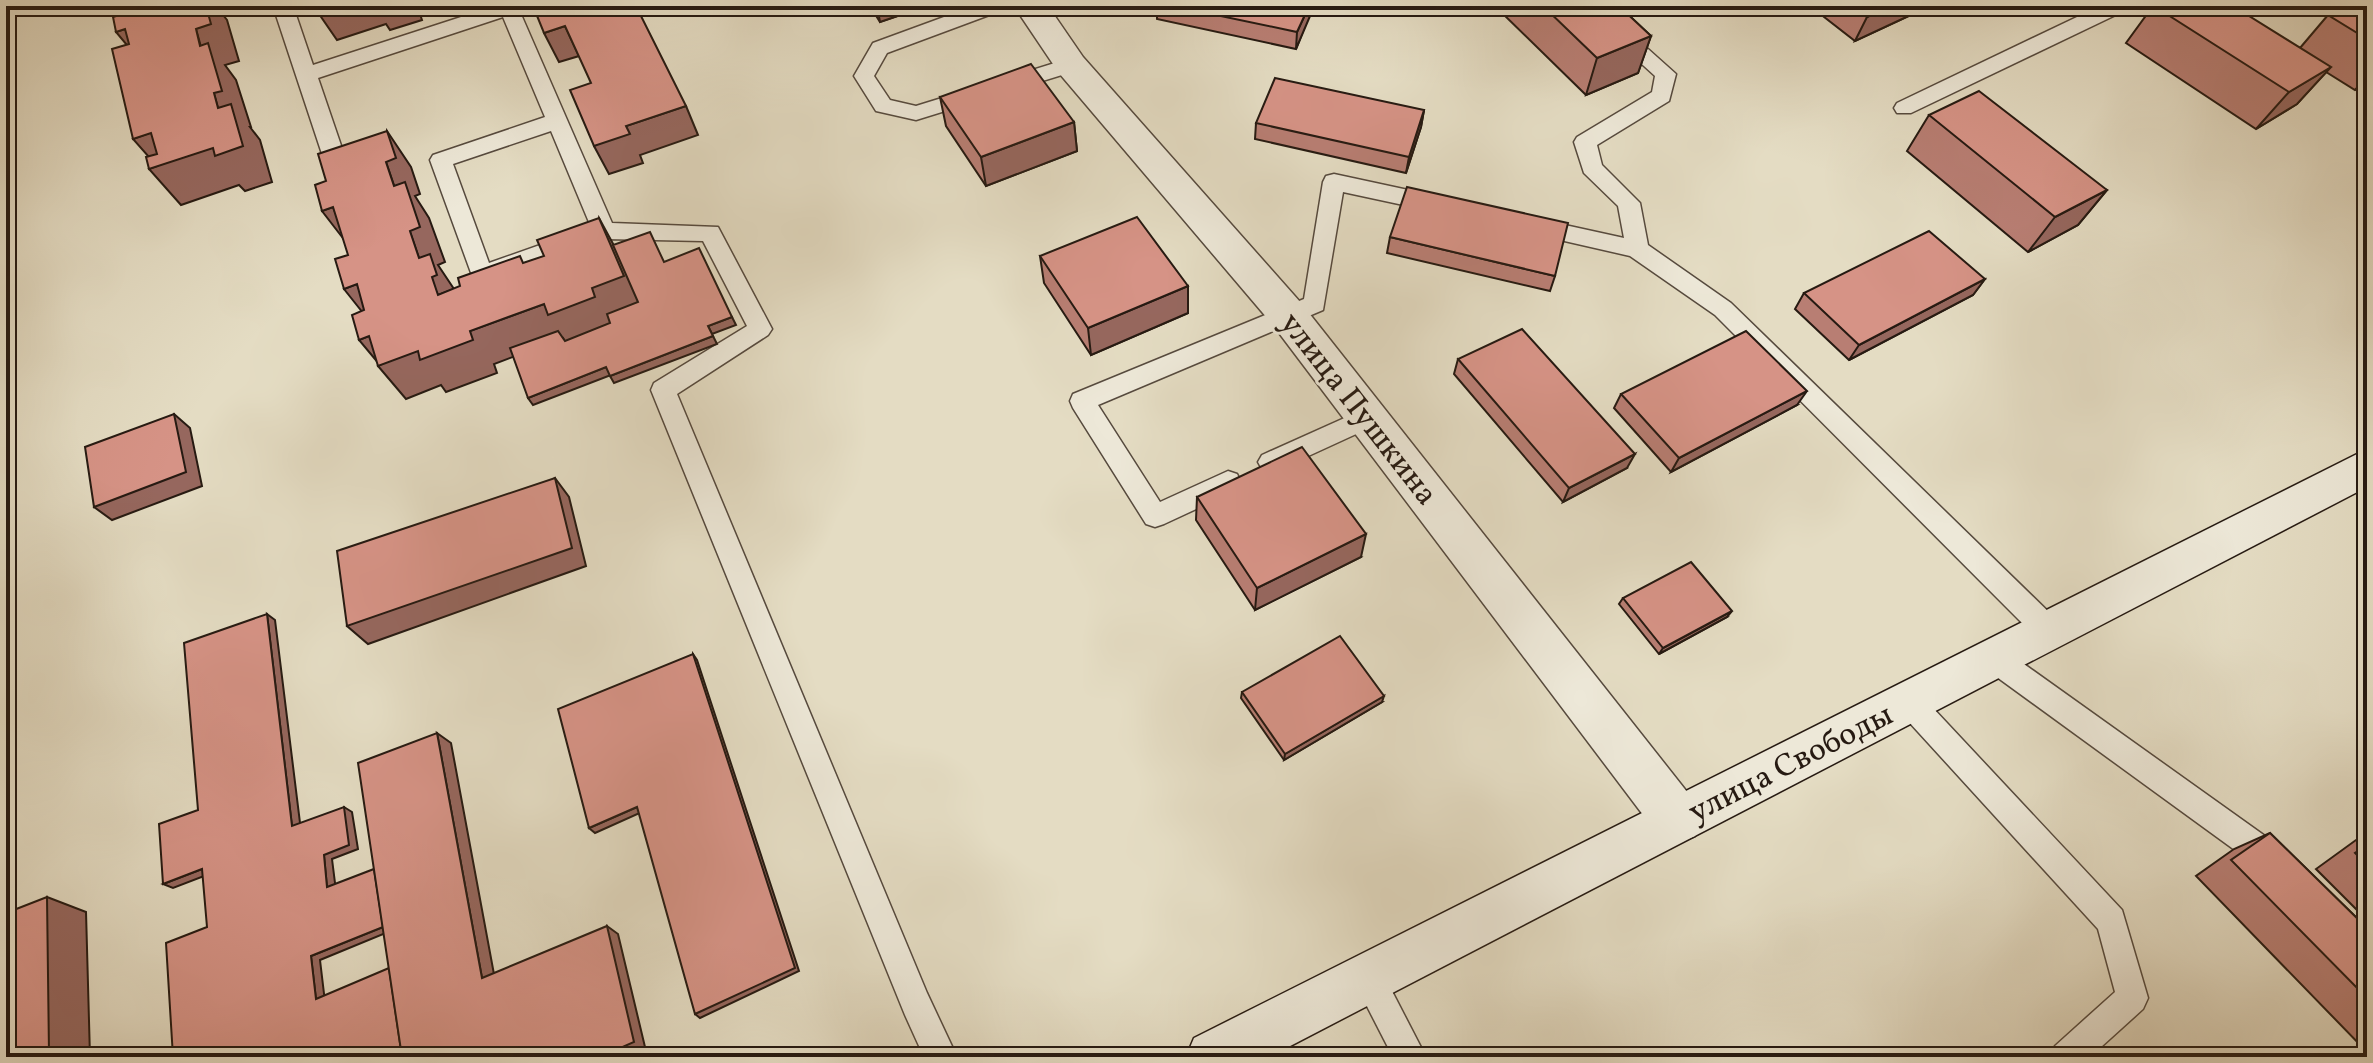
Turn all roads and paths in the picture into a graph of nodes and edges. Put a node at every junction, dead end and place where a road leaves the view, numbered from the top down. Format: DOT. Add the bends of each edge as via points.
graph roads {
  1 [pos="283,6"];
  2 [pos="993,6"];
  3 [pos="1031,6"];
  4 [pos="1588,6"];
  5 [pos="2117,6"];
  6 [pos="513,7"];
  7 [pos="1071,65"];
  8 [pos="306,75"];
  9 [pos="1904,108"];
  10 [pos="557,121"];
  11 [pos="337,166"];
  12 [pos="1455,208"];
  13 [pos="1516,222"];
  14 [pos="604,231"];
  15 [pos="1637,249"];
  16 [pos="1287,314"];
  17 [pos="1369,417"];
  18 [pos="2367,467"];
  19 [pos="2048,630"];
  20 [pos="1993,658"];
  21 [pos="1908,701"];
  22 [pos="1677,819"];
  23 [pos="2299,889"];
  24 [pos="1368,977"];
  25 [pos="941,1057"];
  26 [pos="1213,1057"];
  27 [pos="1410,1057"];
  28 [pos="2066,1057"];
  1 -- 8 [label="lane"];
  2 -- 7 [label="lane" via="880,48 864,76 883,106 916,113"];
  3 -- 7 [label="main road, улица Пушкина"];
  4 -- 15 [label="lane" via="1666,74 1662,96 1585,142 1592,168 1629,203"];
  5 -- 9 [label="lane"];
  6 -- 8 [label="lane"];
  6 -- 10 [label="lane"];
  7 -- 16 [label="main road, улица Пушкина"];
  8 -- 11 [label="lane"];
  10 -- 14 [label="lane"];
  10 -- 14 [label="lane" via="441,160 482,275"];
  12 -- 16 [label="lane" via="1334,182 1315,304"];
  13 -- 15 [label="lane"];
  14 -- 25 [label="lane" via="710,233 760,329 663,390"];
  15 -- 19 [label="lane" via="1723,309"];
  16 -- 17 [label="main road, улица Пушкина"];
  16 -- 17 [label="lane" via="1082,401 1155,516"];
  17 -- 22 [label="main road, улица Пушкина"];
  18 -- 19 [label="main road, улица Свободы"];
  19 -- 20 [label="main road, улица Свободы"];
  20 -- 21 [label="main road, улица Свободы"];
  20 -- 23 [label="lane" via="2254,846"];
  21 -- 22 [label="main road, улица Свободы"];
  21 -- 28 [label="lane" via="2111,921 2132,998"];
  22 -- 24 [label="main road, улица Свободы"];
  24 -- 26 [label="main road, улица Свободы"];
  24 -- 27 [label="lane"];
}
